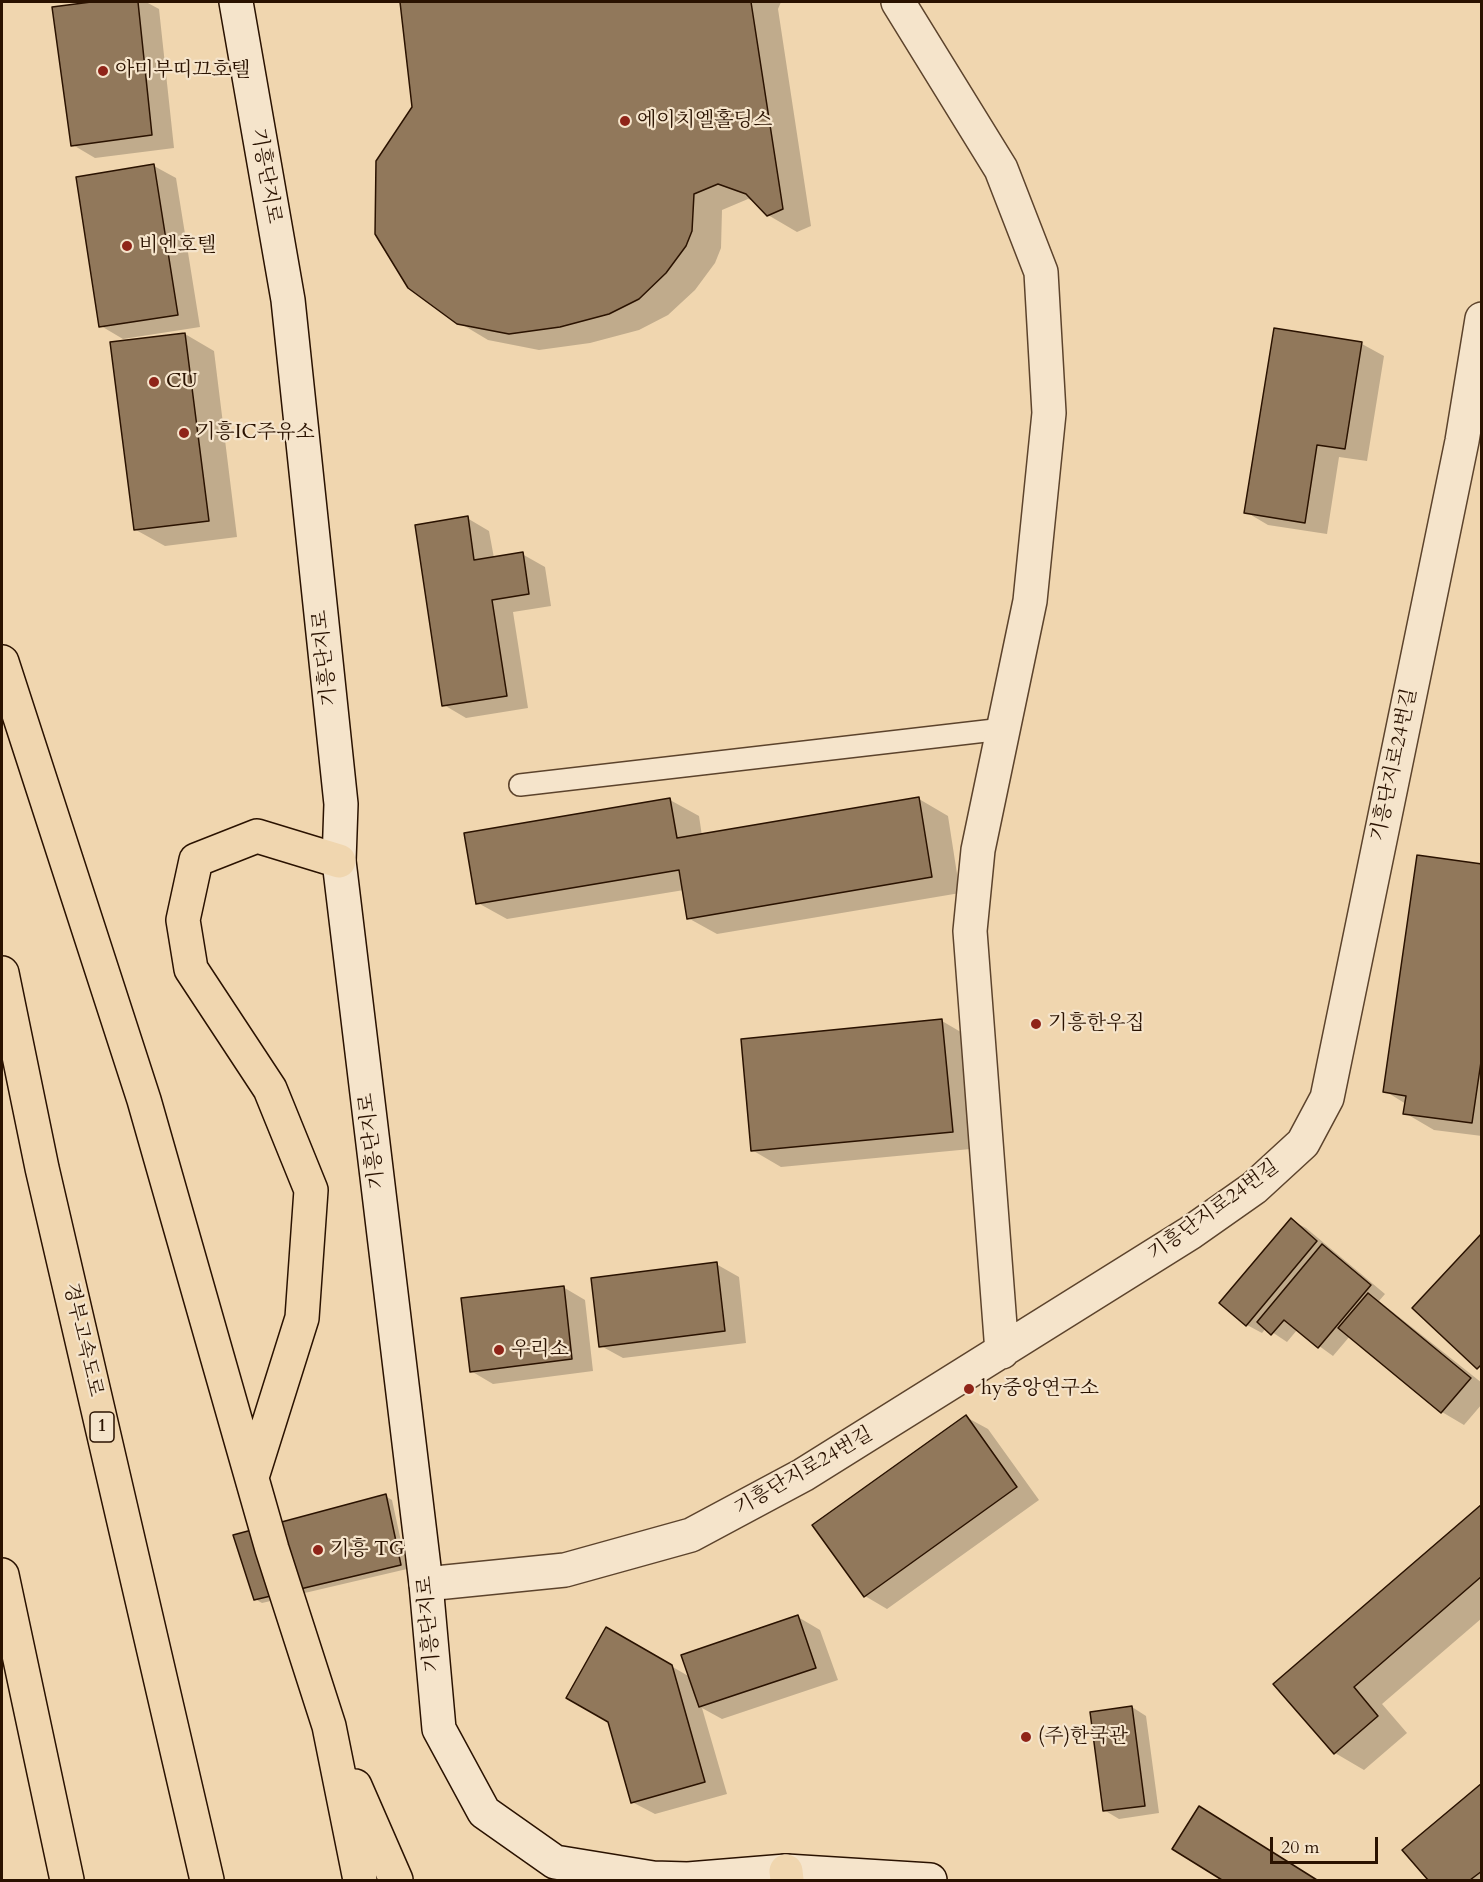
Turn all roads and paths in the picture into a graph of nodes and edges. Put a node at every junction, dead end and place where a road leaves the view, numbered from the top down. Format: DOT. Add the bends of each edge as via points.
graph roads {
  1 [pos="236,2"];
  2 [pos="898,2"];
  3 [pos="1482,319"];
  4 [pos="2,662"];
  5 [pos="1003,729"];
  6 [pos="520,785"];
  7 [pos="339,861"];
  8 [pos="2,973"];
  9 [pos="1002,1352"];
  10 [pos="252,1477"];
  11 [pos="2,1575"];
  12 [pos="426,1584"];
  13 [pos="329,1726"];
  14 [pos="786,1877"];
  15 [pos="67,1881"];
  16 [pos="207,1881"];
  17 [pos="360,1881"];
  18 [pos="396,1881"];
  19 [pos="930,1881"];
  1 -- 7 [label="street, 기흥단지로" via="288,300 341,804"];
  2 -- 5 [label="street" via="1001,169 1041,272 1049,413 1030,602"];
  3 -- 9 [label="street, 기흥단지로24번길" via="1462,441 1327,1098 1303,1143 1254,1188"];
  4 -- 10 [label="highway" via="144,1100"];
  5 -- 6 [label="lane"];
  5 -- 9 [label="street" via="978,850 970,931"];
  7 -- 10 [label="highway" via="257,836 196,860 183,920 191,969 270,1089 311,1190 302,1318"];
  7 -- 12 [label="street, 기흥단지로"];
  8 -- 16 [label="highway, 경부고속도로 / 1" via="42,1168"];
  9 -- 12 [label="street, 기흥단지로24번길" via="803,1475 691,1535 565,1570"];
  10 -- 13 [label="highway"];
  11 -- 15 [label="highway"];
  12 -- 14 [label="street, 기흥단지로" via="439,1729 484,1812 555,1863 652,1878"];
  13 -- 17 [label="highway"];
  13 -- 18 [label="highway"];
  14 -- 19 [label="street, 기흥단지로"];
}
